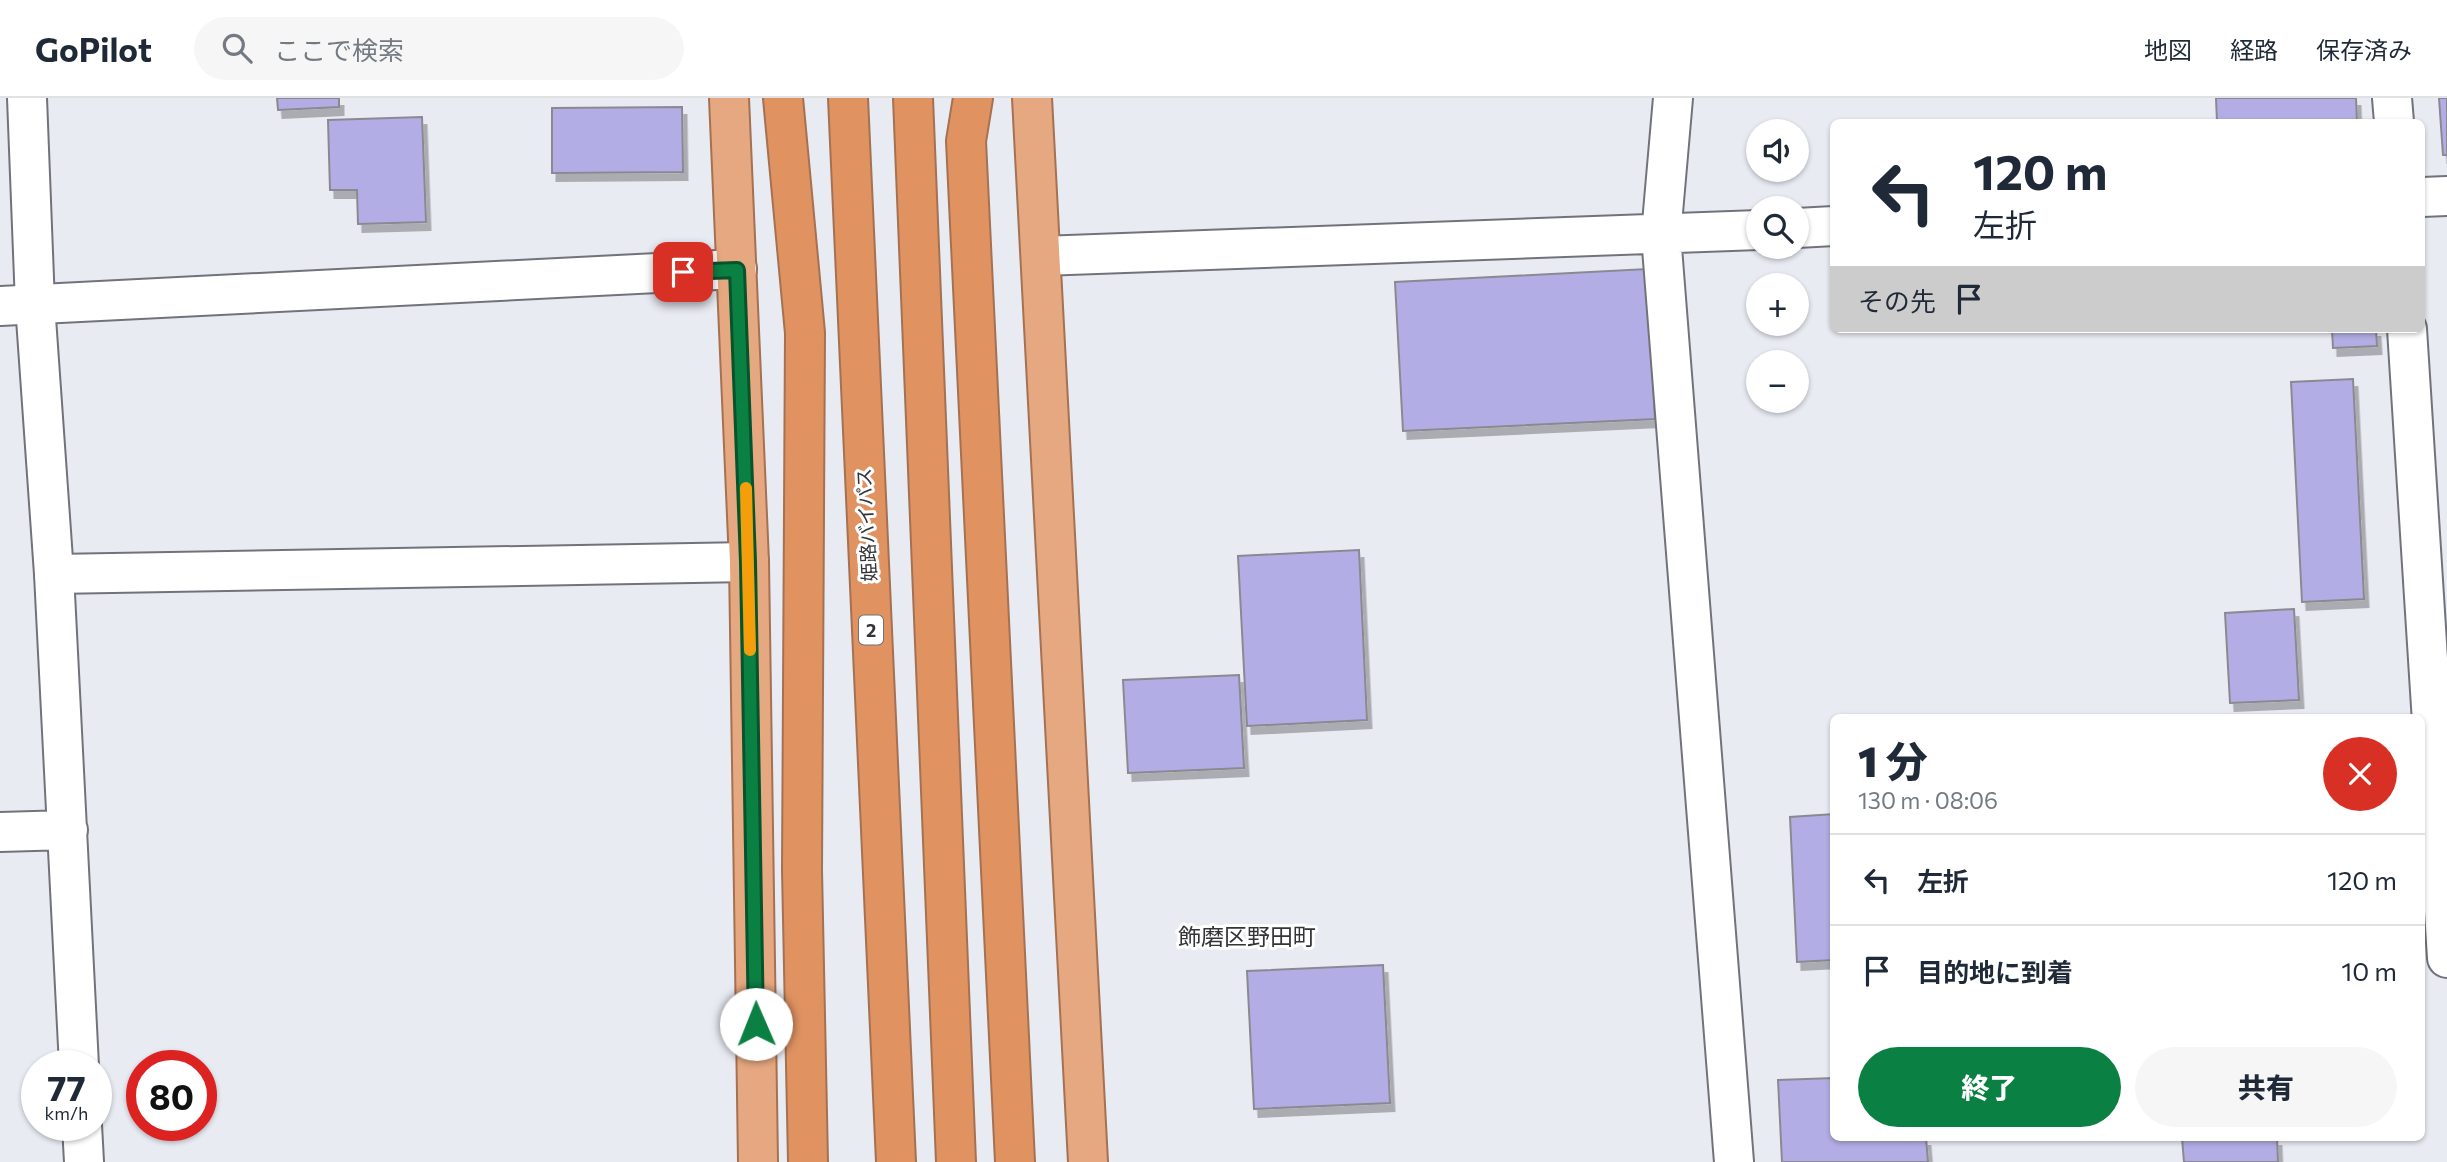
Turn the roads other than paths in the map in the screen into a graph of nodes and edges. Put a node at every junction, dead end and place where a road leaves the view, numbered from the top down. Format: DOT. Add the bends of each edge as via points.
graph roads {
  1 [pos="27,98"];
  2 [pos="729,98"];
  3 [pos="783,98"];
  4 [pos="848,98"];
  5 [pos="913,98"];
  6 [pos="973,98"];
  7 [pos="1032,98"];
  8 [pos="1673,98"];
  9 [pos="2392,98"];
  10 [pos="2393,119"];
  11 [pos="2447,196"];
  12 [pos="2425,197"];
  13 [pos="1830,226"];
  14 [pos="1809,227"];
  15 [pos="1746,231"];
  16 [pos="1661,235"];
  17 [pos="1041,256"];
  18 [pos="737,270"];
  19 [pos="18,305"];
  20 [pos="2407,333"];
  21 [pos="748,562"];
  22 [pos="54,574"];
  23 [pos="68,830"];
  24 [pos="0,832"];
  25 [pos="2447,958"];
  26 [pos="78,1050"];
  27 [pos="83,1141"];
  28 [pos="84,1162"];
  29 [pos="758,1162"];
  30 [pos="808,1162"];
  31 [pos="896,1162"];
  32 [pos="956,1162"];
  33 [pos="1015,1162"];
  34 [pos="1088,1162"];
  35 [pos="1734,1162"];
  1 -- 19 [label="street"];
  2 -- 18 [label="highway"];
  3 -- 30 [label="highway" via="805,332 802,870"];
  4 -- 31 [label="highway, 姫路バイパス / 2"];
  5 -- 32 [label="highway"];
  6 -- 33 [label="highway" via="966,141"];
  7 -- 17 [label="highway"];
  8 -- 16 [label="street"];
  9 -- 10 [label="street"];
  11 -- 12 [label="street"];
  13 -- 14 [label="street"];
  15 -- 16 [label="street"];
  16 -- 17 [label="street"];
  16 -- 35 [label="street"];
  17 -- 34 [label="highway"];
  18 -- 19 [label="street"];
  18 -- 21 [label="highway"];
  19 -- 22 [label="street"];
  20 -- 25 [label="street"];
  21 -- 22 [label="street"];
  21 -- 29 [label="highway"];
  22 -- 23 [label="street"];
  23 -- 24 [label="street"];
  23 -- 26 [label="street"];
  27 -- 28 [label="street"];
}
